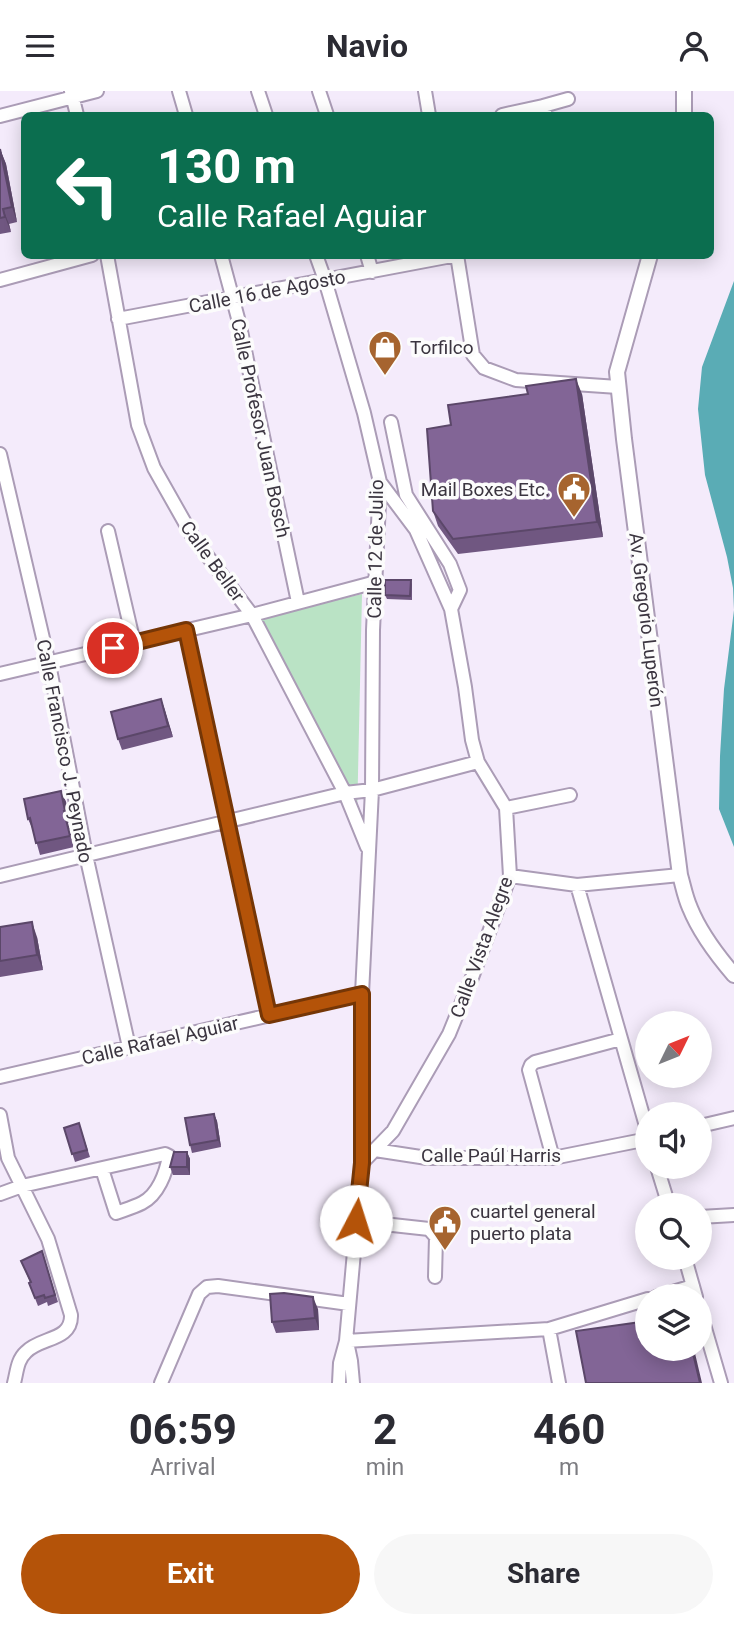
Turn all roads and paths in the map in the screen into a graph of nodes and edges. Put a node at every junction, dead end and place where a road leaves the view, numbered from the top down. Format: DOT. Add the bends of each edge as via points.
graph roads {
  1 [pos="97,91"];
  2 [pos="179,91"];
  3 [pos="258,91"];
  4 [pos="320,91"];
  5 [pos="425,91"];
  6 [pos="684,91"];
  7 [pos="72,94"];
  8 [pos="568,99"];
  9 [pos="544,111"];
  10 [pos="76,112"];
  11 [pos="185,112"];
  12 [pos="265,112"];
  13 [pos="326,112"];
  14 [pos="428,112"];
  15 [pos="684,112"];
  16 [pos="0,115"];
  17 [pos="77,259"];
  18 [pos="108,259"];
  19 [pos="222,259"];
  20 [pos="317,259"];
  21 [pos="368,259"];
  22 [pos="437,259"];
  23 [pos="458,259"];
  24 [pos="649,259"];
  25 [pos="372,272"];
  26 [pos="0,279"];
  27 [pos="325,280"];
  28 [pos="231,298"];
  29 [pos="118,319"];
  30 [pos="618,387"];
  31 [pos="391,422"];
  32 [pos="0,454"];
  33 [pos="380,482"];
  34 [pos="108,531"];
  35 [pos="376,582"];
  36 [pos="299,602"];
  37 [pos="452,609"];
  38 [pos="252,615"];
  39 [pos="186,630"];
  40 [pos="134,643"];
  41 [pos="49,664"];
  42 [pos="0,674"];
  43 [pos="478,762"];
  44 [pos="372,790"];
  45 [pos="345,793"];
  46 [pos="570,795"];
  47 [pos="506,808"];
  48 [pos="226,822"];
  49 [pos="368,850"];
  50 [pos="86,855"];
  51 [pos="680,874"];
  52 [pos="0,876"];
  53 [pos="510,876"];
  54 [pos="577,885"];
  55 [pos="734,975"];
  56 [pos="362,994"];
  57 [pos="269,1015"];
  58 [pos="621,1039"];
  59 [pos="129,1047"];
  60 [pos="0,1077"];
  61 [pos="639,1102"];
  62 [pos="0,1115"];
  63 [pos="734,1118"];
  64 [pos="712,1123"];
  65 [pos="635,1142"];
  66 [pos="375,1150"];
  67 [pos="553,1158"];
  68 [pos="362,1163"];
  69 [pos="102,1169"];
  70 [pos="22,1187"];
  71 [pos="0,1194"];
  72 [pos="734,1215"];
  73 [pos="712,1216"];
  74 [pos="356,1221"];
  75 [pos="435,1277"];
  76 [pos="635,1303"];
  77 [pos="349,1304"];
  78 [pos="549,1329"];
  79 [pos="346,1341"];
  80 [pos="712,1352"];
  81 [pos="14,1383"];
  82 [pos="161,1383"];
  83 [pos="339,1383"];
  84 [pos="353,1383"];
  85 [pos="559,1383"];
  86 [pos="721,1383"];
  1 -- 7 [label="street"];
  2 -- 11 [label="street"];
  3 -- 12 [label="street"];
  4 -- 13 [label="street"];
  5 -- 14 [label="street"];
  6 -- 15 [label="main road"];
  7 -- 10 [label="street"];
  7 -- 16 [label="street"];
  8 -- 9 [label="street"];
  17 -- 26 [label="street"];
  18 -- 29 [label="street, Calle Beller"];
  19 -- 28 [label="street, Calle Profesor Juan Bosch"];
  20 -- 27 [label="street, Calle 12 de Julio"];
  21 -- 25 [label="street"];
  22 -- 25 [label="street, Calle 16 de Agosto"];
  23 -- 30 [label="street" via="473,355 484,368 516,380"];
  24 -- 30 [label="main road, Av. Gregorio Luperón" via="617,372"];
  25 -- 27 [label="street, Calle 16 de Agosto"];
  27 -- 28 [label="street, Calle 16 de Agosto"];
  27 -- 33 [label="street, Calle 12 de Julio"];
  28 -- 29 [label="street, Calle 16 de Agosto"];
  28 -- 36 [label="street, Calle Profesor Juan Bosch"];
  29 -- 38 [label="street, Calle Beller" via="138,425 154,468 193,537"];
  30 -- 51 [label="main road, Av. Gregorio Luperón"];
  31 -- 37 [label="street" via="406,495 450,564 460,590"];
  32 -- 41 [label="street, Calle Francisco J. Peynado"];
  33 -- 35 [label="street, Calle 12 de Julio"];
  33 -- 37 [label="street, Calle Vista Alegre" via="416,530"];
  34 -- 40 [label="street"];
  35 -- 36 [label="street"];
  35 -- 44 [label="street, Calle 12 de Julio"];
  36 -- 38 [label="street"];
  37 -- 43 [label="street, Calle Vista Alegre"];
  38 -- 39 [label="street"];
  38 -- 45 [label="street, Calle Beller"];
  39 -- 40 [label="street"];
  39 -- 48 [label="street"];
  40 -- 41 [label="street"];
  41 -- 42 [label="street"];
  41 -- 50 [label="street, Calle Francisco J. Peynado"];
  43 -- 44 [label="street"];
  43 -- 47 [label="street, Calle Vista Alegre"];
  44 -- 45 [label="street"];
  44 -- 49 [label="street, Calle 12 de Julio"];
  45 -- 48 [label="street"];
  45 -- 49 [label="street, Calle Beller"];
  46 -- 47 [label="street"];
  47 -- 53 [label="street, Calle Vista Alegre"];
  48 -- 50 [label="street"];
  48 -- 57 [label="street"];
  49 -- 56 [label="street, Calle 12 de Julio"];
  50 -- 52 [label="street"];
  50 -- 59 [label="street, Calle Francisco J. Peynado"];
  51 -- 54 [label="street"];
  51 -- 55 [label="main road, Av. Gregorio Luperón" via="699,928"];
  53 -- 54 [label="street"];
  53 -- 66 [label="street, Calle Vista Alegre" via="449,1034 393,1131"];
  54 -- 58 [label="street"];
  56 -- 57 [label="street, Calle Rafael Aguiar"];
  56 -- 68 [label="street, Calle 12 de Julio"];
  57 -- 59 [label="street, Calle Rafael Aguiar"];
  58 -- 61 [label="street"];
  58 -- 67 [label="street" via="531,1065"];
  59 -- 60 [label="street, Calle Rafael Aguiar"];
  62 -- 70 [label="street" via="8,1158"];
  63 -- 64 [label="street"];
  65 -- 67 [label="street, Calle Paúl Harris"];
  66 -- 67 [label="street, Calle Paúl Harris" via="427,1158"];
  66 -- 68 [label="street, Calle Vista Alegre"];
  68 -- 74 [label="street, Calle 12 de Julio"];
  69 -- 69 [label="street" via="116,1213 151,1196 163,1178 169,1156"];
  69 -- 70 [label="street"];
  70 -- 71 [label="street"];
  70 -- 81 [label="street" via="48,1239 71,1322 64,1333 24,1353"];
  72 -- 73 [label="street"];
  74 -- 75 [label="street" via="429,1229 436,1237"];
  74 -- 77 [label="street, Calle 12 de Julio"];
  76 -- 78 [label="street"];
  77 -- 79 [label="street, Calle 12 de Julio"];
  77 -- 82 [label="street" via="207,1287 199,1294"];
  78 -- 79 [label="street"];
  78 -- 85 [label="street"];
  79 -- 83 [label="street"];
  79 -- 84 [label="street"];
  80 -- 86 [label="street"];
}
